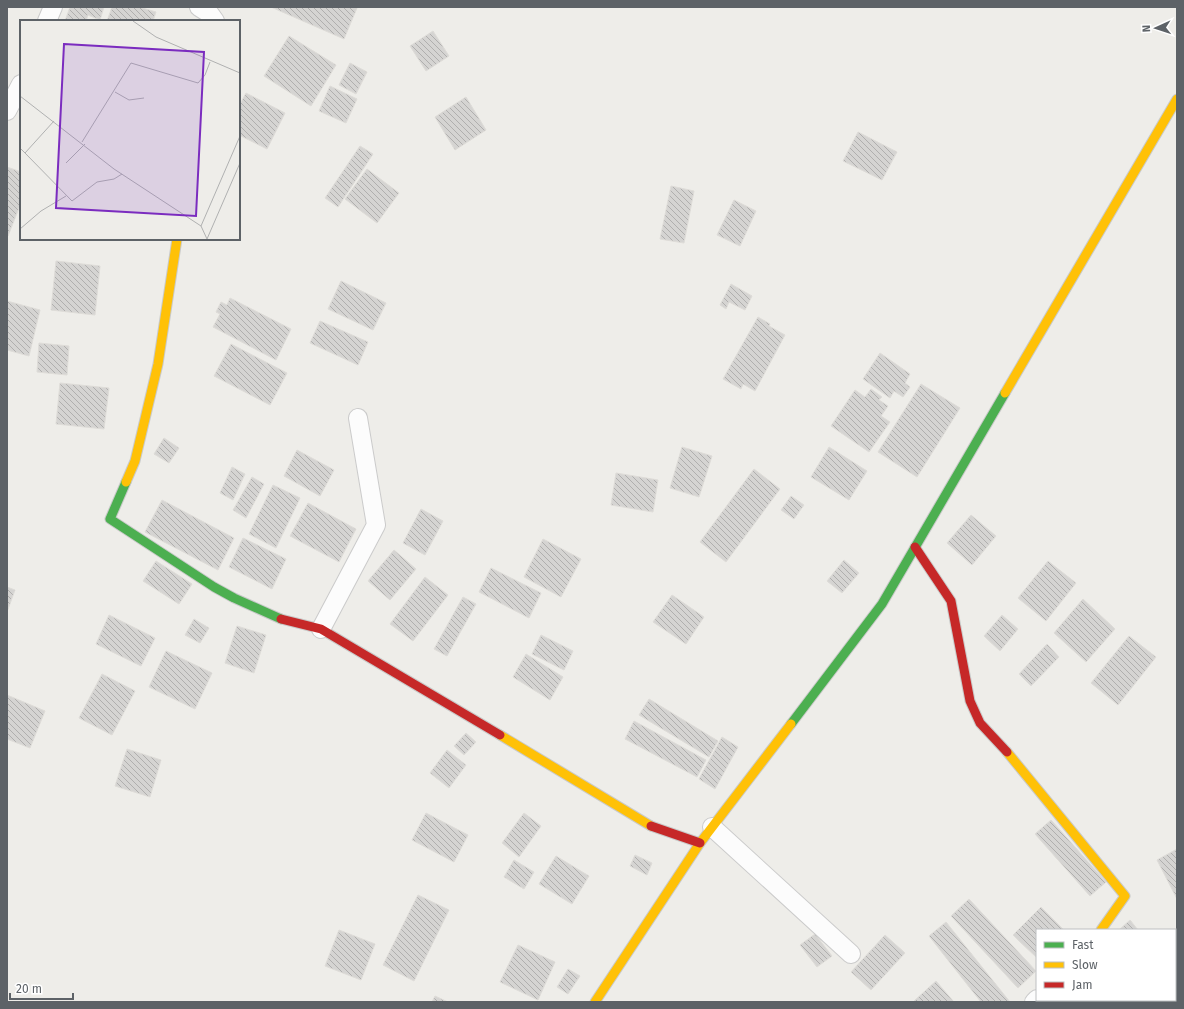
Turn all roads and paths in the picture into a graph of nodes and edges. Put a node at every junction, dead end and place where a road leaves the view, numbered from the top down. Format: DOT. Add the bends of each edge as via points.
graph roads {
  1 [pos="53,7"];
  2 [pos="199,7"];
  3 [pos="47,20"];
  4 [pos="214,20"];
  5 [pos="20,86"];
  6 [pos="1177,99"];
  7 [pos="7,111"];
  8 [pos="177,240"];
  9 [pos="358,418"];
  10 [pos="915,547"];
  11 [pos="321,629"];
  12 [pos="712,827"];
  13 [pos="700,843"];
  14 [pos="1102,929"];
  15 [pos="850,954"];
  16 [pos="595,1002"];
  1 -- 3 [label="street"];
  2 -- 4 [label="street"];
  5 -- 7 [label="street"];
  6 -- 10 [label="street"];
  8 -- 11 [label="street" via="158,364 137,454 110,519 234,598 277,618"];
  9 -- 11 [label="street" via="376,525"];
  10 -- 12 [label="street" via="882,604"];
  10 -- 14 [label="street" via="951,601 970,701 980,723 1000,743 1125,896"];
  11 -- 13 [label="street" via="648,825"];
  12 -- 13 [label="street"];
  12 -- 15 [label="street"];
  13 -- 16 [label="street"];
}
